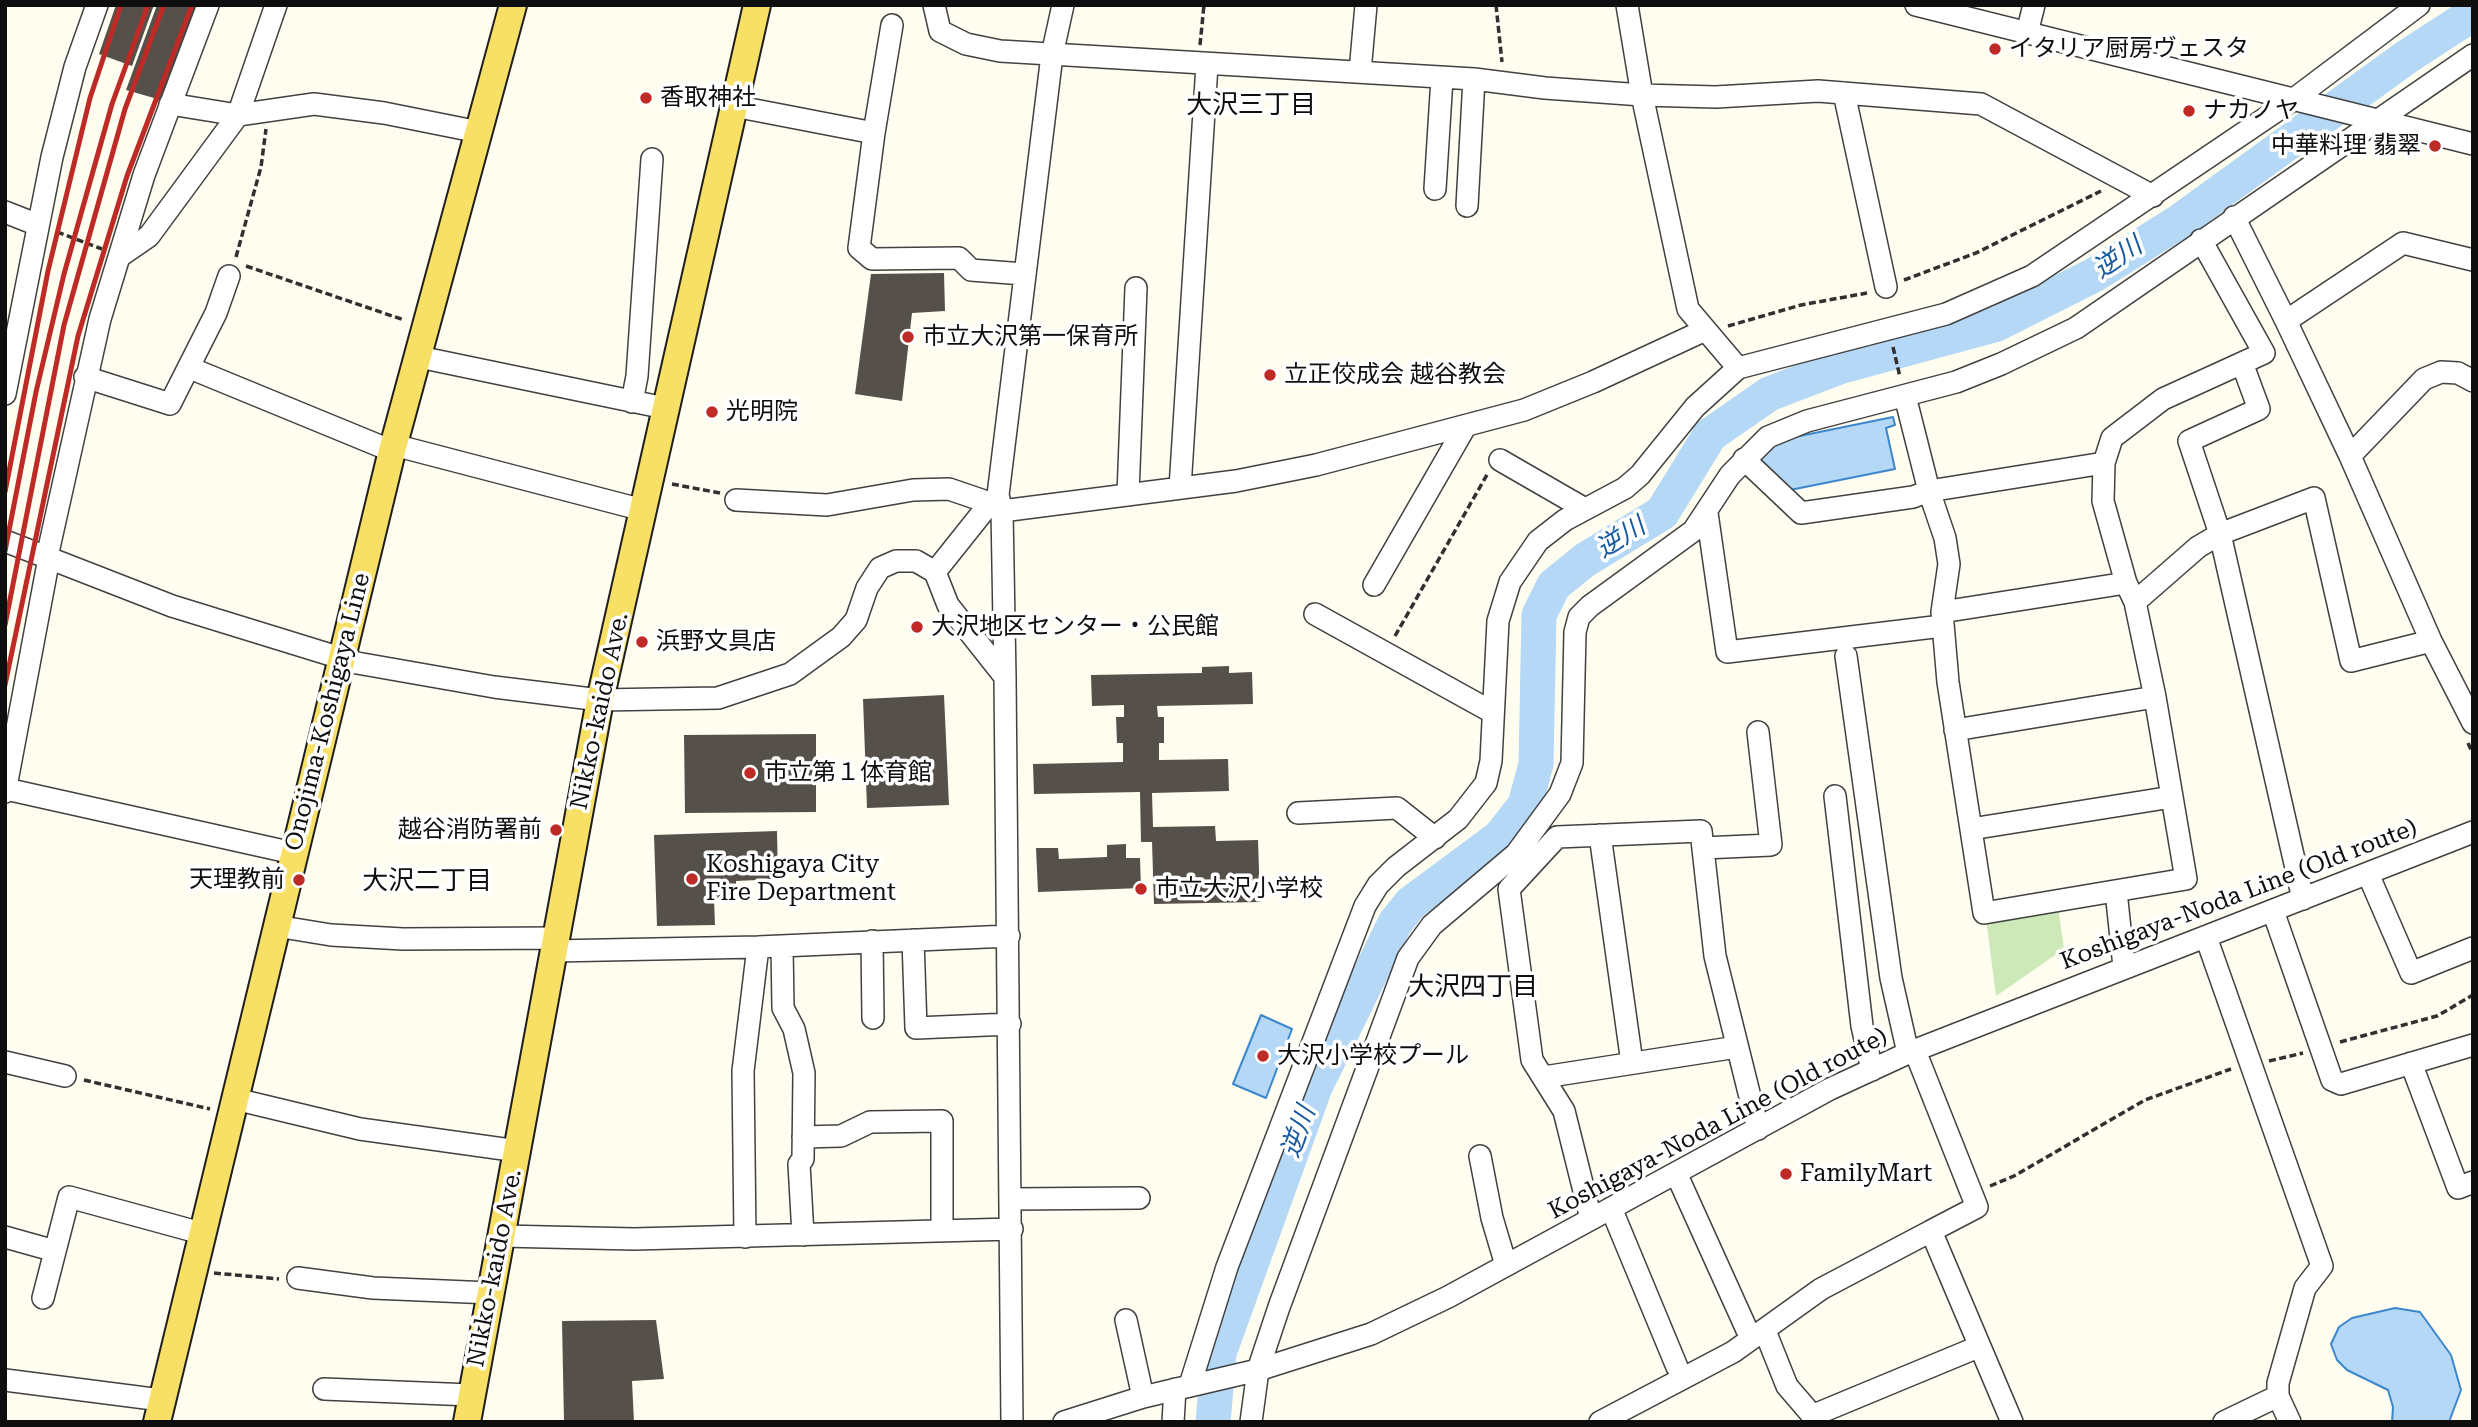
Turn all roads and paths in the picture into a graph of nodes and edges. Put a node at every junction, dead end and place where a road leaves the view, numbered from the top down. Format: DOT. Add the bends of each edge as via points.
graph roads {
  1 [pos="97,5"];
  2 [pos="208,5"];
  3 [pos="276,5"];
  4 [pos="513,5"];
  5 [pos="757,5"];
  6 [pos="934,5"];
  7 [pos="1205,5"];
  8 [pos="1366,5"];
  9 [pos="1496,5"];
  10 [pos="1627,5"];
  11 [pos="1916,5"];
  12 [pos="2034,5"];
  13 [pos="2419,5"];
  14 [pos="1060,6"];
  15 [pos="892,24"];
  16 [pos="2027,33"];
  17 [pos="1052,55"];
  18 [pos="2473,55"];
  19 [pos="1203,65"];
  20 [pos="1360,72"];
  21 [pos="1442,78"];
  22 [pos="1474,79"];
  23 [pos="1504,82"];
  24 [pos="1844,93"];
  25 [pos="1642,95"];
  26 [pos="2298,100"];
  27 [pos="170,104"];
  28 [pos="734,106"];
  29 [pos="268,110"];
  30 [pos="238,115"];
  31 [pos="2370,119"];
  32 [pos="479,132"];
  33 [pos="874,132"];
  34 [pos="2473,144"];
  35 [pos="652,159"];
  36 [pos="2122,181"];
  37 [pos="1435,189"];
  38 [pos="2153,196"];
  39 [pos="1467,206"];
  40 [pos="5,212"];
  41 [pos="2234,217"];
  42 [pos="38,225"];
  43 [pos="2200,240"];
  44 [pos="120,256"];
  45 [pos="2473,260"];
  46 [pos="1024,274"];
  47 [pos="229,276"];
  48 [pos="1886,287"];
  49 [pos="1136,288"];
  50 [pos="2286,321"];
  51 [pos="427,328"];
  52 [pos="1703,331"];
  53 [pos="1894,349"];
  54 [pos="419,357"];
  55 [pos="8,360"];
  56 [pos="2242,363"];
  57 [pos="190,368"];
  58 [pos="1738,368"];
  59 [pos="85,377"];
  60 [pos="2473,381"];
  61 [pos="1903,389"];
  62 [pos="5,394"];
  63 [pos="632,402"];
  64 [pos="665,408"];
  65 [pos="1465,427"];
  66 [pos="393,448"];
  67 [pos="2350,456"];
  68 [pos="1744,458"];
  69 [pos="2104,463"];
  70 [pos="1495,465"];
  71 [pos="649,480"];
  72 [pos="1180,488"];
  73 [pos="1929,491"];
  74 [pos="1128,494"];
  75 [pos="736,500"];
  76 [pos="996,507"];
  77 [pos="1585,509"];
  78 [pos="643,510"];
  79 [pos="1707,513"];
  80 [pos="2220,534"];
  81 [pos="5,541"];
  82 [pos="48,558"];
  83 [pos="935,572"];
  84 [pos="1374,584"];
  85 [pos="2130,593"];
  86 [pos="1315,614"];
  87 [pos="1942,619"];
  88 [pos="2431,640"];
  89 [pos="1385,653"];
  90 [pos="1846,656"];
  91 [pos="340,660"];
  92 [pos="1005,677"];
  93 [pos="2155,697"];
  94 [pos="600,700"];
  95 [pos="1492,712"];
  96 [pos="2473,723"];
  97 [pos="1955,730"];
  98 [pos="1758,732"];
  99 [pos="6,791"];
  100 [pos="1835,796"];
  101 [pos="2172,797"];
  102 [pos="1298,813"];
  103 [pos="1971,829"];
  104 [pos="2473,832"];
  105 [pos="1600,835"];
  106 [pos="1434,838"];
  107 [pos="1703,848"];
  108 [pos="293,853"];
  109 [pos="2368,874"];
  110 [pos="2116,891"];
  111 [pos="2303,899"];
  112 [pos="2273,911"];
  113 [pos="276,926"];
  114 [pos="1009,936"];
  115 [pos="2206,937"];
  116 [pos="914,940"];
  117 [pos="872,941"];
  118 [pos="554,945"];
  119 [pos="782,946"];
  120 [pos="758,947"];
  121 [pos="2473,948"];
  122 [pos="2124,967"];
  123 [pos="2473,995"];
  124 [pos="873,1018"];
  125 [pos="1010,1024"];
  126 [pos="2473,1045"];
  127 [pos="1737,1047"];
  128 [pos="2319,1048"];
  129 [pos="1911,1052"];
  130 [pos="5,1062"];
  131 [pos="1632,1063"];
  132 [pos="2412,1063"];
  133 [pos="2252,1065"];
  134 [pos="1872,1070"];
  135 [pos="65,1076"];
  136 [pos="1544,1077"];
  137 [pos="233,1106"];
  138 [pos="1758,1129"];
  139 [pos="803,1137"];
  140 [pos="517,1151"];
  141 [pos="1480,1156"];
  142 [pos="1676,1173"];
  143 [pos="2473,1182"];
  144 [pos="1971,1194"];
  145 [pos="1139,1198"];
  146 [pos="1012,1199"];
  147 [pos="1611,1208"];
  148 [pos="1591,1219"];
  149 [pos="1012,1229"];
  150 [pos="942,1231"];
  151 [pos="1931,1231"];
  152 [pos="201,1233"];
  153 [pos="803,1235"];
  154 [pos="502,1236"];
  155 [pos="5,1237"];
  156 [pos="745,1237"];
  157 [pos="55,1251"];
  158 [pos="1506,1265"];
  159 [pos="192,1271"];
  160 [pos="298,1278"];
  161 [pos="491,1293"];
  162 [pos="43,1298"];
  163 [pos="1126,1320"];
  164 [pos="1756,1330"];
  165 [pos="1978,1347"];
  166 [pos="1676,1367"];
  167 [pos="1252,1371"];
  168 [pos="5,1380"];
  169 [pos="1187,1386"];
  170 [pos="324,1389"];
  171 [pos="471,1395"];
  172 [pos="2278,1396"];
  173 [pos="1143,1397"];
  174 [pos="159,1411"];
  175 [pos="1816,1419"];
  176 [pos="467,1422"];
  177 [pos="1012,1422"];
  178 [pos="1064,1422"];
  179 [pos="1173,1422"];
  180 [pos="1251,1422"];
  181 [pos="1600,1422"];
  182 [pos="2012,1422"];
  183 [pos="2224,1422"];
  184 [pos="2290,1422"];
  1 -- 42 [label="street" via="75,66"];
  2 -- 27 [label="street"];
  3 -- 30 [label="street"];
  4 -- 32 [label="main road, Onojima-Koshigaya Line"];
  5 -- 28 [label="main road, Nikko-kaido Ave."];
  6 -- 17 [label="street" via="940,31 966,44"];
  7 -- 19 [label="path"];
  8 -- 20 [label="street"];
  9 -- 23 [label="path"];
  10 -- 25 [label="street"];
  11 -- 16 [label="street"];
  12 -- 16 [label="street"];
  13 -- 26 [label="street"];
  14 -- 17 [label="street"];
  15 -- 33 [label="street"];
  16 -- 26 [label="street"];
  17 -- 19 [label="street"];
  17 -- 46 [label="street"];
  18 -- 31 [label="street"];
  19 -- 20 [label="street"];
  19 -- 72 [label="street"];
  20 -- 21 [label="street"];
  21 -- 22 [label="street"];
  21 -- 37 [label="street"];
  22 -- 23 [label="street"];
  22 -- 39 [label="street"];
  23 -- 25 [label="street"];
  24 -- 25 [label="street"];
  24 -- 36 [label="street" via="1980,104"];
  24 -- 48 [label="street"];
  25 -- 52 [label="street" via="1688,309"];
  26 -- 31 [label="street"];
  26 -- 38 [label="street"];
  27 -- 30 [label="street"];
  27 -- 44 [label="street"];
  28 -- 33 [label="street"];
  28 -- 64 [label="main road, Nikko-kaido Ave."];
  29 -- 30 [label="street"];
  29 -- 32 [label="street" via="314,104"];
  29 -- 51 [label="path" via="261,167 234,261"];
  30 -- 44 [label="street" via="149,236"];
  31 -- 34 [label="street"];
  31 -- 41 [label="street"];
  32 -- 51 [label="main road, Onojima-Koshigaya Line"];
  33 -- 46 [label="street" via="859,248 872,259 959,258 971,270"];
  35 -- 63 [label="street"];
  36 -- 38 [label="street"];
  36 -- 48 [label="path" via="1976,253"];
  38 -- 58 [label="street" via="2032,276 1946,314"];
  40 -- 42 [label="street"];
  41 -- 43 [label="street"];
  41 -- 50 [label="street"];
  42 -- 44 [label="path"];
  42 -- 55 [label="street"];
  43 -- 56 [label="street" via="2264,353"];
  43 -- 61 [label="street" via="2076,328 1956,382"];
  44 -- 59 [label="street"];
  45 -- 50 [label="street" via="2403,243"];
  46 -- 76 [label="street"];
  47 -- 57 [label="street"];
  48 -- 52 [label="path"];
  49 -- 74 [label="street"];
  50 -- 67 [label="street"];
  51 -- 54 [label="main road, Onojima-Koshigaya Line"];
  52 -- 58 [label="street"];
  52 -- 65 [label="street" via="1531,408"];
  53 -- 61 [label="path"];
  54 -- 63 [label="street"];
  54 -- 66 [label="main road, Onojima-Koshigaya Line"];
  55 -- 62 [label="street"];
  56 -- 69 [label="street" via="2163,399 2112,438"];
  56 -- 80 [label="street" via="2259,409 2189,441"];
  57 -- 59 [label="street" via="170,404"];
  57 -- 66 [label="street"];
  58 -- 77 [label="street" via="1695,407 1640,475"];
  59 -- 82 [label="street"];
  60 -- 67 [label="street" via="2458,373 2441,372 2424,379"];
  61 -- 68 [label="street" via="1786,427"];
  61 -- 73 [label="street"];
  63 -- 64 [label="street"];
  64 -- 71 [label="main road, Nikko-kaido Ave."];
  65 -- 72 [label="street" via="1316,465"];
  65 -- 84 [label="street"];
  66 -- 78 [label="street"];
  66 -- 91 [label="main road, Onojima-Koshigaya Line"];
  67 -- 88 [label="street"];
  68 -- 73 [label="street" via="1801,513"];
  68 -- 79 [label="street"];
  69 -- 73 [label="street"];
  69 -- 85 [label="street" via="2103,502"];
  70 -- 77 [label="street"];
  70 -- 89 [label="path"];
  71 -- 75 [label="path"];
  71 -- 78 [label="main road, Nikko-kaido Ave."];
  72 -- 74 [label="street"];
  73 -- 87 [label="street" via="1949,564"];
  74 -- 76 [label="street"];
  75 -- 76 [label="street" via="827,505 913,490 949,489"];
  76 -- 83 [label="street"];
  76 -- 92 [label="street"];
  77 -- 95 [label="street" via="1538,541 1510,582 1498,621"];
  78 -- 94 [label="main road, Nikko-kaido Ave."];
  79 -- 87 [label="street" via="1727,652"];
  79 -- 167 [label="street" via="1693,531 1580,617 1575,632 1574,753 1560,794 1516,854 1432,925 1408,958"];
  80 -- 85 [label="street"];
  80 -- 88 [label="street" via="2314,498 2351,661"];
  80 -- 111 [label="street"];
  81 -- 82 [label="street"];
  82 -- 91 [label="street" via="172,606"];
  82 -- 99 [label="street"];
  83 -- 92 [label="street" via="948,605"];
  83 -- 94 [label="street" via="916,561 895,561 880,568 867,587 856,620 841,637 790,674 718,698"];
  85 -- 87 [label="street"];
  85 -- 93 [label="street"];
  86 -- 89 [label="street"];
  87 -- 97 [label="street"];
  88 -- 96 [label="street"];
  89 -- 95 [label="street"];
  90 -- 129 [label="street" via="1891,978"];
  91 -- 94 [label="street"];
  91 -- 108 [label="main road, Onojima-Koshigaya Line"];
  92 -- 114 [label="street"];
  93 -- 97 [label="street"];
  93 -- 101 [label="street"];
  94 -- 118 [label="main road, Nikko-kaido Ave."];
  95 -- 106 [label="street" via="1486,783 1458,819"];
  97 -- 103 [label="street"];
  98 -- 107 [label="street" via="1771,845"];
  99 -- 108 [label="street"];
  100 -- 134 [label="street" via="1862,1026"];
  101 -- 103 [label="street"];
  101 -- 110 [label="street" via="2186,879"];
  102 -- 106 [label="street" via="1397,808"];
  103 -- 110 [label="street" via="1984,913"];
  104 -- 109 [label="street, Koshigaya-Noda Line (Old route)"];
  105 -- 107 [label="street" via="1700,831"];
  105 -- 131 [label="street"];
  105 -- 136 [label="street" via="1557,836 1509,889 1532,1060"];
  106 -- 169 [label="street" via="1396,867 1365,906 1227,1267"];
  107 -- 127 [label="street" via="1714,956"];
  108 -- 113 [label="main road, Onojima-Koshigaya Line"];
  109 -- 111 [label="street, Koshigaya-Noda Line (Old route)"];
  109 -- 121 [label="street" via="2411,973"];
  110 -- 122 [label="street"];
  111 -- 112 [label="street, Koshigaya-Noda Line (Old route)"];
  112 -- 115 [label="street, Koshigaya-Noda Line (Old route)"];
  112 -- 128 [label="street"];
  113 -- 118 [label="street" via="331,935"];
  113 -- 137 [label="main road, Onojima-Koshigaya Line"];
  114 -- 116 [label="street"];
  114 -- 125 [label="street"];
  115 -- 122 [label="street, Koshigaya-Noda Line (Old route)"];
  115 -- 133 [label="street"];
  116 -- 117 [label="street"];
  116 -- 125 [label="street" via="916,1028"];
  117 -- 119 [label="street"];
  117 -- 124 [label="street"];
  118 -- 120 [label="street"];
  118 -- 140 [label="main road, Nikko-kaido Ave."];
  119 -- 120 [label="street"];
  119 -- 139 [label="street" via="783,1008 804,1073"];
  120 -- 156 [label="street" via="743,1071"];
  122 -- 129 [label="street, Koshigaya-Noda Line (Old route)"];
  123 -- 128 [label="path" via="2437,1016"];
  125 -- 146 [label="street"];
  126 -- 132 [label="street"];
  127 -- 131 [label="street"];
  127 -- 138 [label="street"];
  128 -- 132 [label="street" via="2332,1080 2341,1084"];
  128 -- 133 [label="path"];
  129 -- 134 [label="street, Koshigaya-Noda Line (Old route)"];
  129 -- 144 [label="street"];
  130 -- 135 [label="street"];
  131 -- 136 [label="street"];
  132 -- 143 [label="street" via="2458,1188"];
  133 -- 144 [label="path" via="2145,1100 2014,1176"];
  133 -- 172 [label="street" via="2322,1266 2305,1288"];
  134 -- 138 [label="street, Koshigaya-Noda Line (Old route)"];
  135 -- 137 [label="path"];
  136 -- 148 [label="street" via="1564,1111"];
  137 -- 140 [label="street"];
  137 -- 152 [label="main road, Onojima-Koshigaya Line"];
  138 -- 142 [label="street, Koshigaya-Noda Line (Old route)"];
  139 -- 150 [label="street" via="841,1136 870,1122 942,1121"];
  139 -- 153 [label="street" via="799,1164"];
  140 -- 154 [label="main road, Nikko-kaido Ave."];
  141 -- 158 [label="street"];
  142 -- 147 [label="street, Koshigaya-Noda Line (Old route)"];
  142 -- 164 [label="street"];
  144 -- 151 [label="street" via="1977,1207"];
  145 -- 146 [label="street"];
  146 -- 149 [label="street"];
  147 -- 148 [label="street, Koshigaya-Noda Line (Old route)"];
  147 -- 166 [label="street"];
  148 -- 158 [label="street, Koshigaya-Noda Line (Old route)"];
  149 -- 150 [label="street"];
  149 -- 177 [label="street"];
  150 -- 153 [label="street"];
  151 -- 164 [label="street" via="1821,1289"];
  151 -- 165 [label="street"];
  152 -- 157 [label="street" via="69,1197"];
  152 -- 159 [label="main road, Onojima-Koshigaya Line"];
  153 -- 156 [label="street"];
  154 -- 156 [label="street"];
  154 -- 161 [label="main road, Nikko-kaido Ave."];
  155 -- 157 [label="street"];
  157 -- 162 [label="street"];
  158 -- 167 [label="street, Koshigaya-Noda Line (Old route)" via="1371,1334"];
  159 -- 160 [label="path"];
  159 -- 174 [label="main road, Onojima-Koshigaya Line"];
  160 -- 161 [label="street" via="373,1288"];
  161 -- 171 [label="main road, Nikko-kaido Ave."];
  163 -- 173 [label="street"];
  164 -- 175 [label="street" via="1787,1386"];
  164 -- 181 [label="street" via="1733,1352"];
  165 -- 175 [label="street"];
  165 -- 182 [label="street"];
  167 -- 169 [label="street, Koshigaya-Noda Line (Old route)"];
  167 -- 180 [label="street"];
  168 -- 174 [label="street"];
  169 -- 173 [label="street, Koshigaya-Noda Line (Old route)"];
  169 -- 179 [label="street"];
  170 -- 171 [label="street"];
  171 -- 176 [label="main road, Nikko-kaido Ave."];
  172 -- 183 [label="street"];
  172 -- 184 [label="street"];
  173 -- 178 [label="street, Koshigaya-Noda Line (Old route)"];
}
